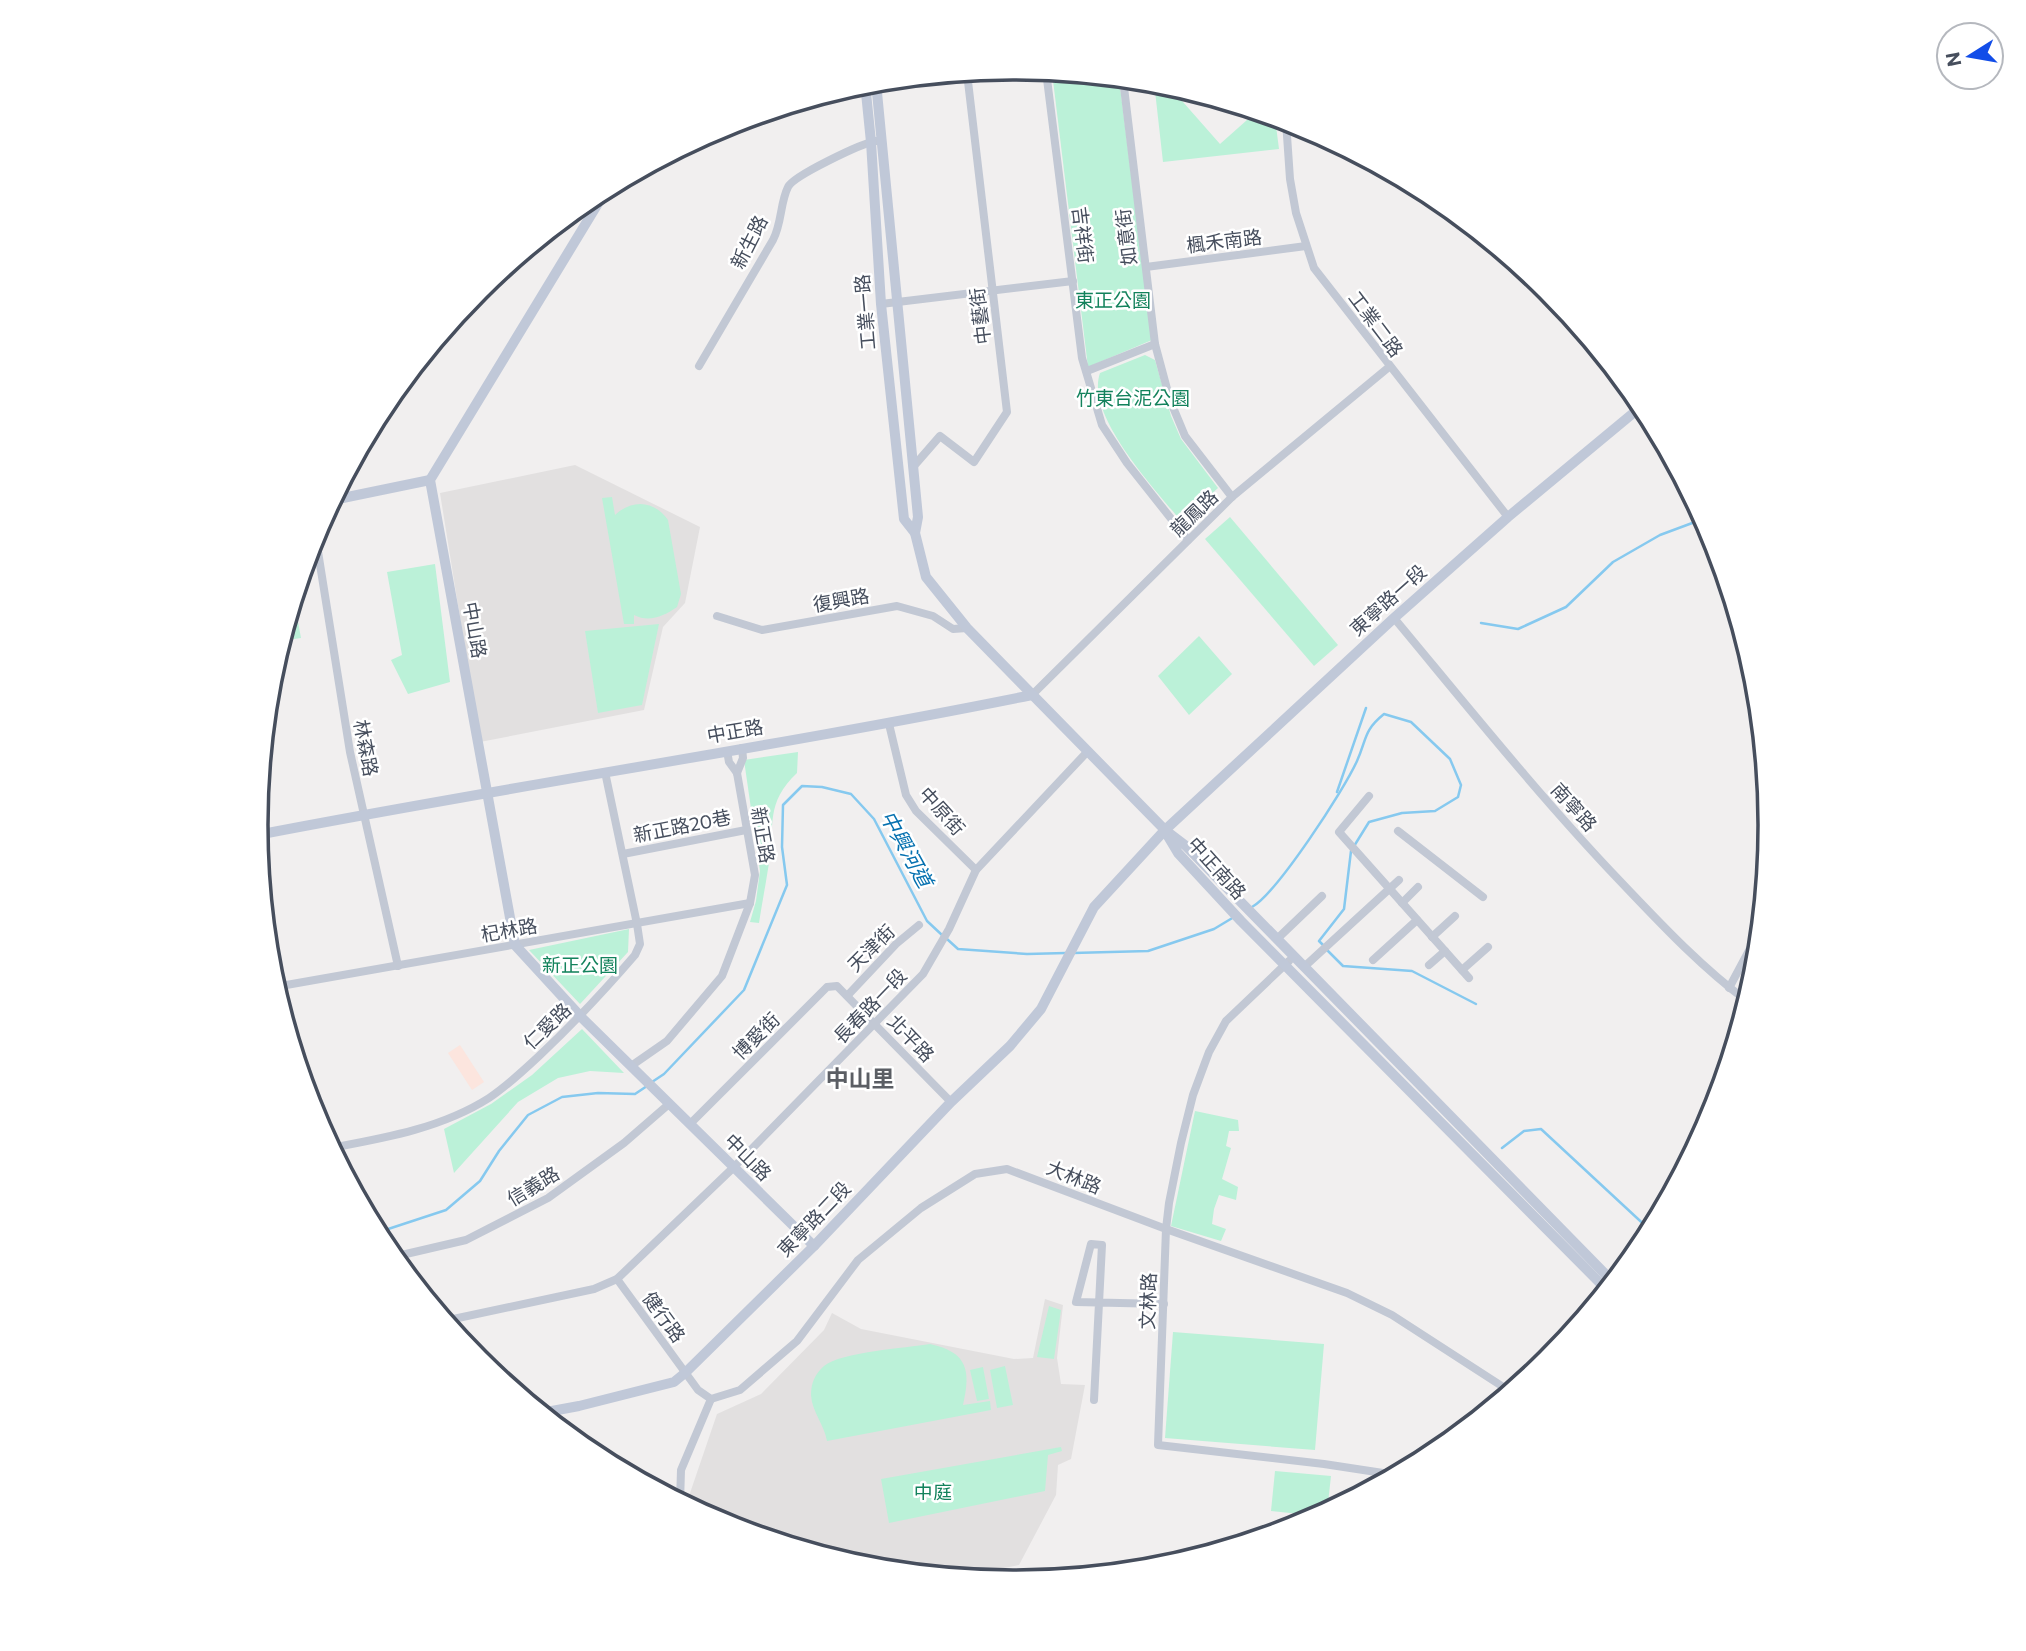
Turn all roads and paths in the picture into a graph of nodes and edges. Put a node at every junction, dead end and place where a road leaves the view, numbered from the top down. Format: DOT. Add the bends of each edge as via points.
graph roads {
  1 [pos="1047,81"];
  2 [pos="968,82"];
  3 [pos="1124,89"];
  4 [pos="876,94"];
  5 [pos="868,95"];
  6 [pos="1287,133"];
  7 [pos="877,141"];
  8 [pos="595,209"];
  9 [pos="1306,246"];
  10 [pos="1146,267"];
  11 [pos="1073,281"];
  12 [pos="993,290"];
  13 [pos="895,302"];
  14 [pos="881,304"];
  15 [pos="1156,344"];
  16 [pos="699,366"];
  17 [pos="1389,367"];
  18 [pos="1087,371"];
  19 [pos="1633,413"];
  20 [pos="913,467"];
  21 [pos="430,480"];
  22 [pos="1232,497"];
  23 [pos="344,498"];
  24 [pos="1508,517"];
  25 [pos="915,533"];
  26 [pos="1188,540"];
  27 [pos="318,559"];
  28 [pos="717,616"];
  29 [pos="1394,618"];
  30 [pos="967,628"];
  31 [pos="1032,695"];
  32 [pos="889,724"];
  33 [pos="742,748"];
  34 [pos="727,751"];
  35 [pos="1088,751"];
  36 [pos="605,772"];
  37 [pos="737,773"];
  38 [pos="487,795"];
  39 [pos="1369,796"];
  40 [pos="363,814"];
  41 [pos="746,830"];
  42 [pos="1165,831"];
  43 [pos="1398,831"];
  44 [pos="268,833"];
  45 [pos="623,854"];
  46 [pos="976,870"];
  47 [pos="1399,880"];
  48 [pos="1418,887"];
  49 [pos="1389,889"];
  50 [pos="1322,896"];
  51 [pos="1483,897"];
  52 [pos="750,903"];
  53 [pos="1402,903"];
  54 [pos="1455,916"];
  55 [pos="1417,920"];
  56 [pos="637,924"];
  57 [pos="919,925"];
  58 [pos="1432,937"];
  59 [pos="1277,939"];
  60 [pos="514,945"];
  61 [pos="1488,947"];
  62 [pos="1445,951"];
  63 [pos="1747,955"];
  64 [pos="1373,960"];
  65 [pos="1289,961"];
  66 [pos="1429,965"];
  67 [pos="398,966"];
  68 [pos="1304,967"];
  69 [pos="1462,970"];
  70 [pos="1469,978"];
  71 [pos="285,985"];
  72 [pos="1729,988"];
  73 [pos="848,995"];
  74 [pos="1738,995"];
  75 [pos="581,1017"];
  76 [pos="876,1024"];
  77 [pos="631,1066"];
  78 [pos="951,1102"];
  79 [pos="669,1104"];
  80 [pos="690,1124"];
  81 [pos="341,1146"];
  82 [pos="734,1167"];
  83 [pos="1166,1229"];
  84 [pos="814,1246"];
  85 [pos="405,1254"];
  86 [pos="1607,1275"];
  87 [pos="617,1279"];
  88 [pos="1599,1285"];
  89 [pos="1100,1303"];
  90 [pos="1164,1304"];
  91 [pos="455,1319"];
  92 [pos="685,1373"];
  93 [pos="1503,1387"];
  94 [pos="711,1398"];
  95 [pos="1094,1400"];
  96 [pos="552,1411"];
  97 [pos="1382,1473"];
  98 [pos="680,1493"];
  1 -- 11 [label="street, 吉祥街"];
  2 -- 12 [label="street, 中藝街"];
  3 -- 10 [label="street, 如意街"];
  4 -- 7 [label="street, 工業一路"];
  5 -- 7 [label="street, 工業一路"];
  6 -- 9 [label="street, 工業二路" via="1290,179"];
  7 -- 13 [label="street, 工業一路"];
  7 -- 14 [label="street, 工業一路"];
  7 -- 16 [label="street, 新生路" via="790,182 774,240"];
  8 -- 21 [label="street"];
  9 -- 10 [label="street, 楓禾南路"];
  9 -- 17 [label="street, 工業二路" via="1314,268"];
  10 -- 15 [label="street, 如意街"];
  11 -- 12 [label="street"];
  11 -- 18 [label="street, 吉祥街"];
  12 -- 13 [label="street"];
  12 -- 20 [label="street, 中藝街" via="1007,412 974,462 940,436"];
  13 -- 14 [label="street"];
  13 -- 20 [label="street, 工業一路"];
  14 -- 25 [label="street, 工業一路" via="904,519"];
  15 -- 18 [label="street"];
  15 -- 22 [label="street, 如意街" via="1185,436"];
  17 -- 22 [label="street, 龍鳳路"];
  17 -- 24 [label="street, 工業二路"];
  18 -- 26 [label="street, 吉祥街" via="1102,425"];
  19 -- 24 [label="street, 東寧路一段"];
  20 -- 25 [label="street, 工業一路"];
  21 -- 23 [label="street"];
  21 -- 38 [label="street, 中山路"];
  22 -- 26 [label="street, 龍鳳路"];
  24 -- 29 [label="street, 東寧路一段"];
  25 -- 30 [label="street, 工業一路" via="926,577"];
  26 -- 31 [label="street, 龍鳳路"];
  27 -- 40 [label="street, 林森路"];
  28 -- 30 [label="street, 復興路" via="762,630 897,606 933,616 953,629"];
  29 -- 42 [label="street, 東寧路一段"];
  29 -- 72 [label="street, 南寧路" via="1564,822 1657,922"];
  30 -- 31 [label="street, 工業一路"];
  31 -- 32 [label="street, 中正路"];
  31 -- 35 [label="street"];
  32 -- 33 [label="street, 中正路"];
  32 -- 46 [label="street, 中原街" via="906,795 916,811"];
  33 -- 34 [label="street, 中正路"];
  33 -- 37 [label="street, 新正路"];
  34 -- 36 [label="street, 中正路"];
  34 -- 37 [label="street, 新正路"];
  35 -- 42 [label="street"];
  35 -- 46 [label="street, 長春路一段"];
  36 -- 38 [label="street, 中正路"];
  36 -- 45 [label="street, 仁愛路"];
  37 -- 41 [label="street, 新正路"];
  38 -- 40 [label="street, 中正路"];
  38 -- 60 [label="street, 中山路"];
  39 -- 49 [label="street" via="1339,832"];
  40 -- 44 [label="street, 中正路"];
  40 -- 67 [label="street, 林森路"];
  41 -- 45 [label="street, 新正路20巷"];
  41 -- 52 [label="street, 新正路" via="755,875"];
  42 -- 59 [label="street, 中正南路" via="1186,846"];
  42 -- 65 [label="street, 中正南路" via="1178,853 1241,921"];
  42 -- 78 [label="street, 東寧路二段" via="1094,907 1041,1009"];
  43 -- 51 [label="street"];
  45 -- 56 [label="street, 仁愛路"];
  46 -- 76 [label="street, 長春路一段" via="923,974"];
  47 -- 49 [label="street"];
  48 -- 53 [label="street"];
  49 -- 53 [label="street"];
  49 -- 68 [label="street"];
  50 -- 59 [label="street"];
  52 -- 56 [label="street, 杞林路"];
  52 -- 77 [label="street, 新正路" via="722,975 667,1041"];
  53 -- 55 [label="street"];
  54 -- 58 [label="street"];
  55 -- 58 [label="street"];
  55 -- 64 [label="street"];
  56 -- 60 [label="street, 杞林路"];
  56 -- 75 [label="street, 仁愛路" via="640,944 635,955"];
  57 -- 73 [label="street, 天津街"];
  58 -- 62 [label="street"];
  59 -- 65 [label="street, 中正南路"];
  60 -- 67 [label="street, 杞林路"];
  60 -- 75 [label="street"];
  61 -- 69 [label="street"];
  62 -- 66 [label="street"];
  62 -- 69 [label="street"];
  63 -- 72 [label="street"];
  65 -- 68 [label="street, 中正南路"];
  65 -- 83 [label="street, 文林路" via="1226,1021 1209,1052 1181,1143"];
  65 -- 88 [label="street, 中正南路"];
  67 -- 71 [label="street, 杞林路"];
  68 -- 86 [label="street, 中正南路"];
  69 -- 70 [label="street"];
  72 -- 74 [label="street, 南寧路"];
  73 -- 76 [label="street, 北平路"];
  73 -- 80 [label="street, 博愛街" via="836,986 827,987"];
  75 -- 77 [label="street"];
  75 -- 81 [label="street, 仁愛路" via="488,1099 445,1120 392,1137"];
  76 -- 78 [label="street, 北平路"];
  76 -- 82 [label="street, 長春路一段"];
  77 -- 79 [label="street, 中山路"];
  78 -- 84 [label="street, 東寧路二段"];
  79 -- 80 [label="street, 中山路"];
  79 -- 85 [label="street, 信義路" via="548,1198 466,1240"];
  80 -- 82 [label="street, 中山路"];
  82 -- 84 [label="street, 中山路"];
  82 -- 87 [label="street, 長春路一段"];
  83 -- 90 [label="street, 文林路"];
  83 -- 93 [label="street, 大林路" via="1370,1303"];
  83 -- 94 [label="street, 大林路" via="1007,1169 975,1174 921,1208 858,1260 797,1342 740,1390"];
  84 -- 92 [label="street, 東寧路二段"];
  87 -- 91 [label="street, 長春路一段" via="594,1289"];
  87 -- 92 [label="street, 健行路"];
  89 -- 89 [label="street" via="1076,1302 1091,1244 1102,1245"];
  89 -- 90 [label="street"];
  89 -- 95 [label="street"];
  90 -- 97 [label="street, 文林路" via="1158,1445"];
  92 -- 94 [label="street"];
  92 -- 96 [label="street, 東寧路二段" via="674,1382"];
  94 -- 98 [label="street" via="681,1470"];
}
